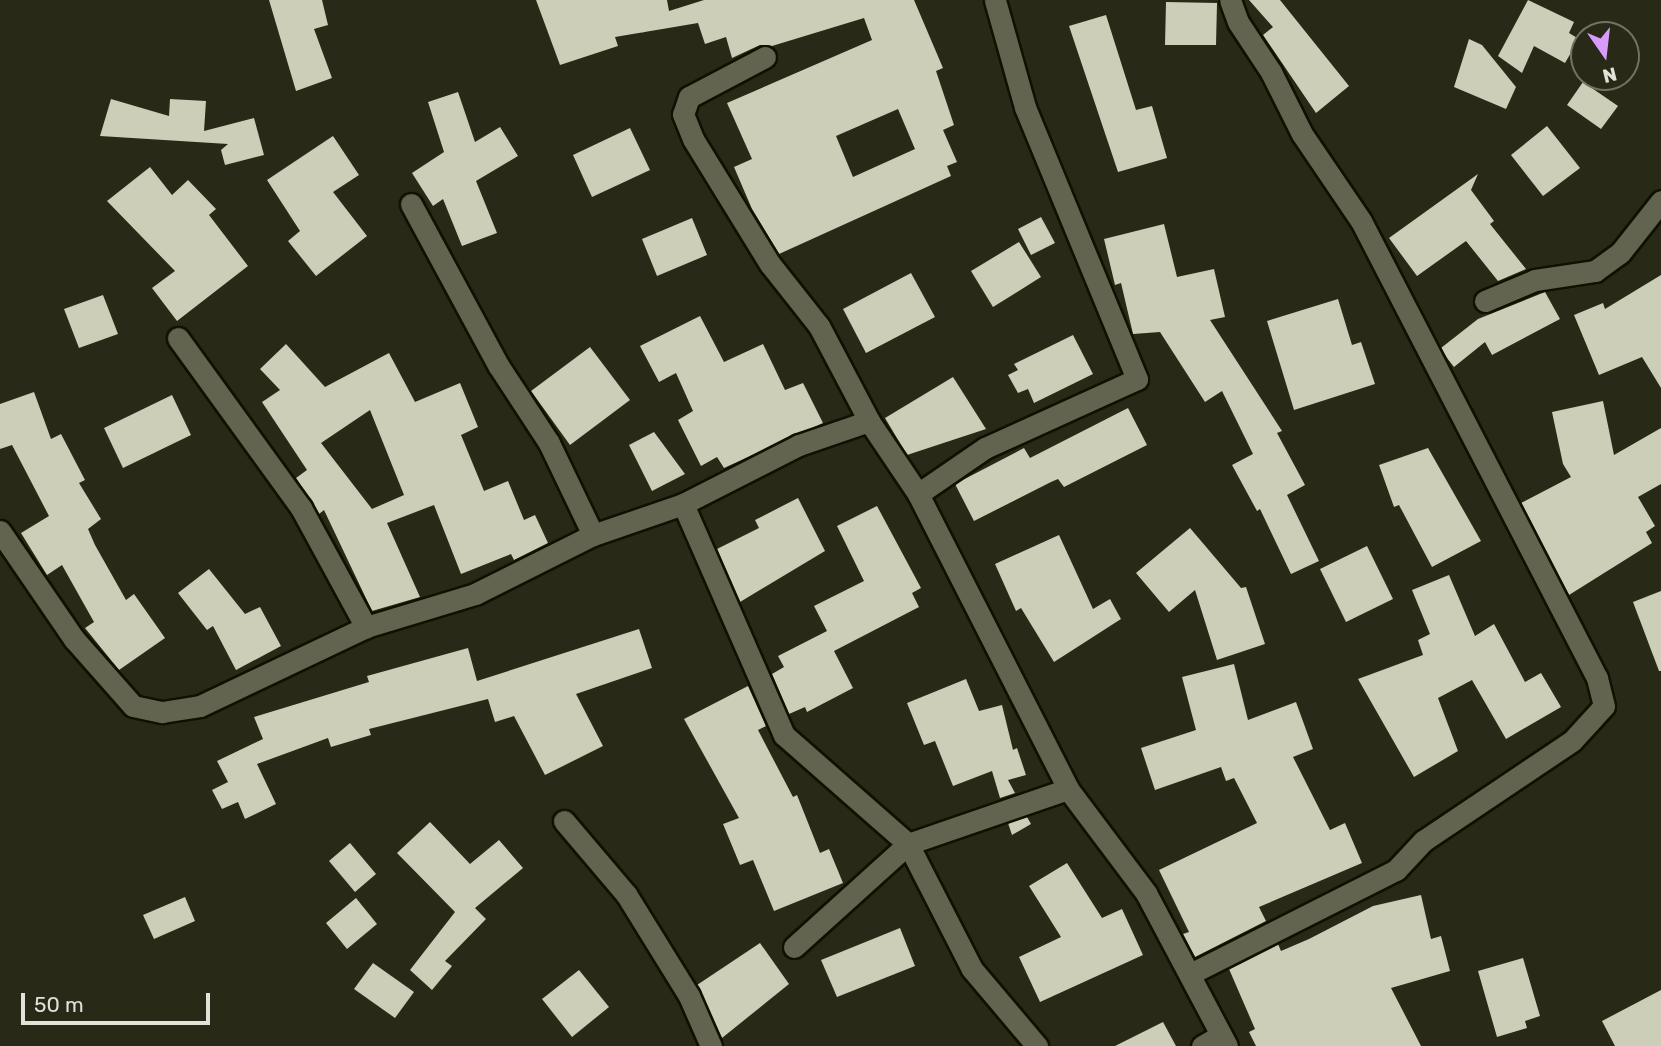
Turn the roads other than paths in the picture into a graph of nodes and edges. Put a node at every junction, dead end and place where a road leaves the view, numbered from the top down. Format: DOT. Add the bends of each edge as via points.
graph roads {
  1 [pos="995,0"];
  2 [pos="1230,0"];
  3 [pos="765,57"];
  4 [pos="1661,201"];
  5 [pos="411,204"];
  6 [pos="1485,301"];
  7 [pos="178,338"];
  8 [pos="869,421"];
  9 [pos="918,494"];
  10 [pos="683,504"];
  11 [pos="0,531"];
  12 [pos="593,535"];
  13 [pos="366,627"];
  14 [pos="1068,789"];
  15 [pos="564,821"];
  16 [pos="908,844"];
  17 [pos="794,947"];
  18 [pos="1192,974"];
  19 [pos="1224,1041"];
  20 [pos="711,1046"];
  21 [pos="1037,1046"];
  22 [pos="1202,1046"];
  1 -- 9 [label="street" via="1025,107 1137,379 985,448"];
  2 -- 18 [label="street" via="1302,134 1361,221 1591,667 1604,706 1572,741 1423,841 1396,870"];
  3 -- 8 [label="street" via="689,97 683,114 693,139 770,264 819,326"];
  4 -- 6 [label="street" via="1620,253 1595,271 1535,280"];
  5 -- 12 [label="street" via="498,365 550,443"];
  7 -- 13 [label="street" via="301,508"];
  8 -- 9 [label="street"];
  8 -- 10 [label="street" via="799,445"];
  9 -- 14 [label="street"];
  10 -- 12 [label="street"];
  10 -- 16 [label="street" via="784,735"];
  11 -- 13 [label="street" via="74,639 133,706 162,712 200,706"];
  12 -- 13 [label="street" via="475,594"];
  14 -- 16 [label="street"];
  14 -- 18 [label="street" via="1146,893"];
  15 -- 20 [label="street" via="626,894 689,996"];
  16 -- 17 [label="street"];
  16 -- 21 [label="street" via="972,969"];
  18 -- 19 [label="street"];
  19 -- 22 [label="street"];
}
